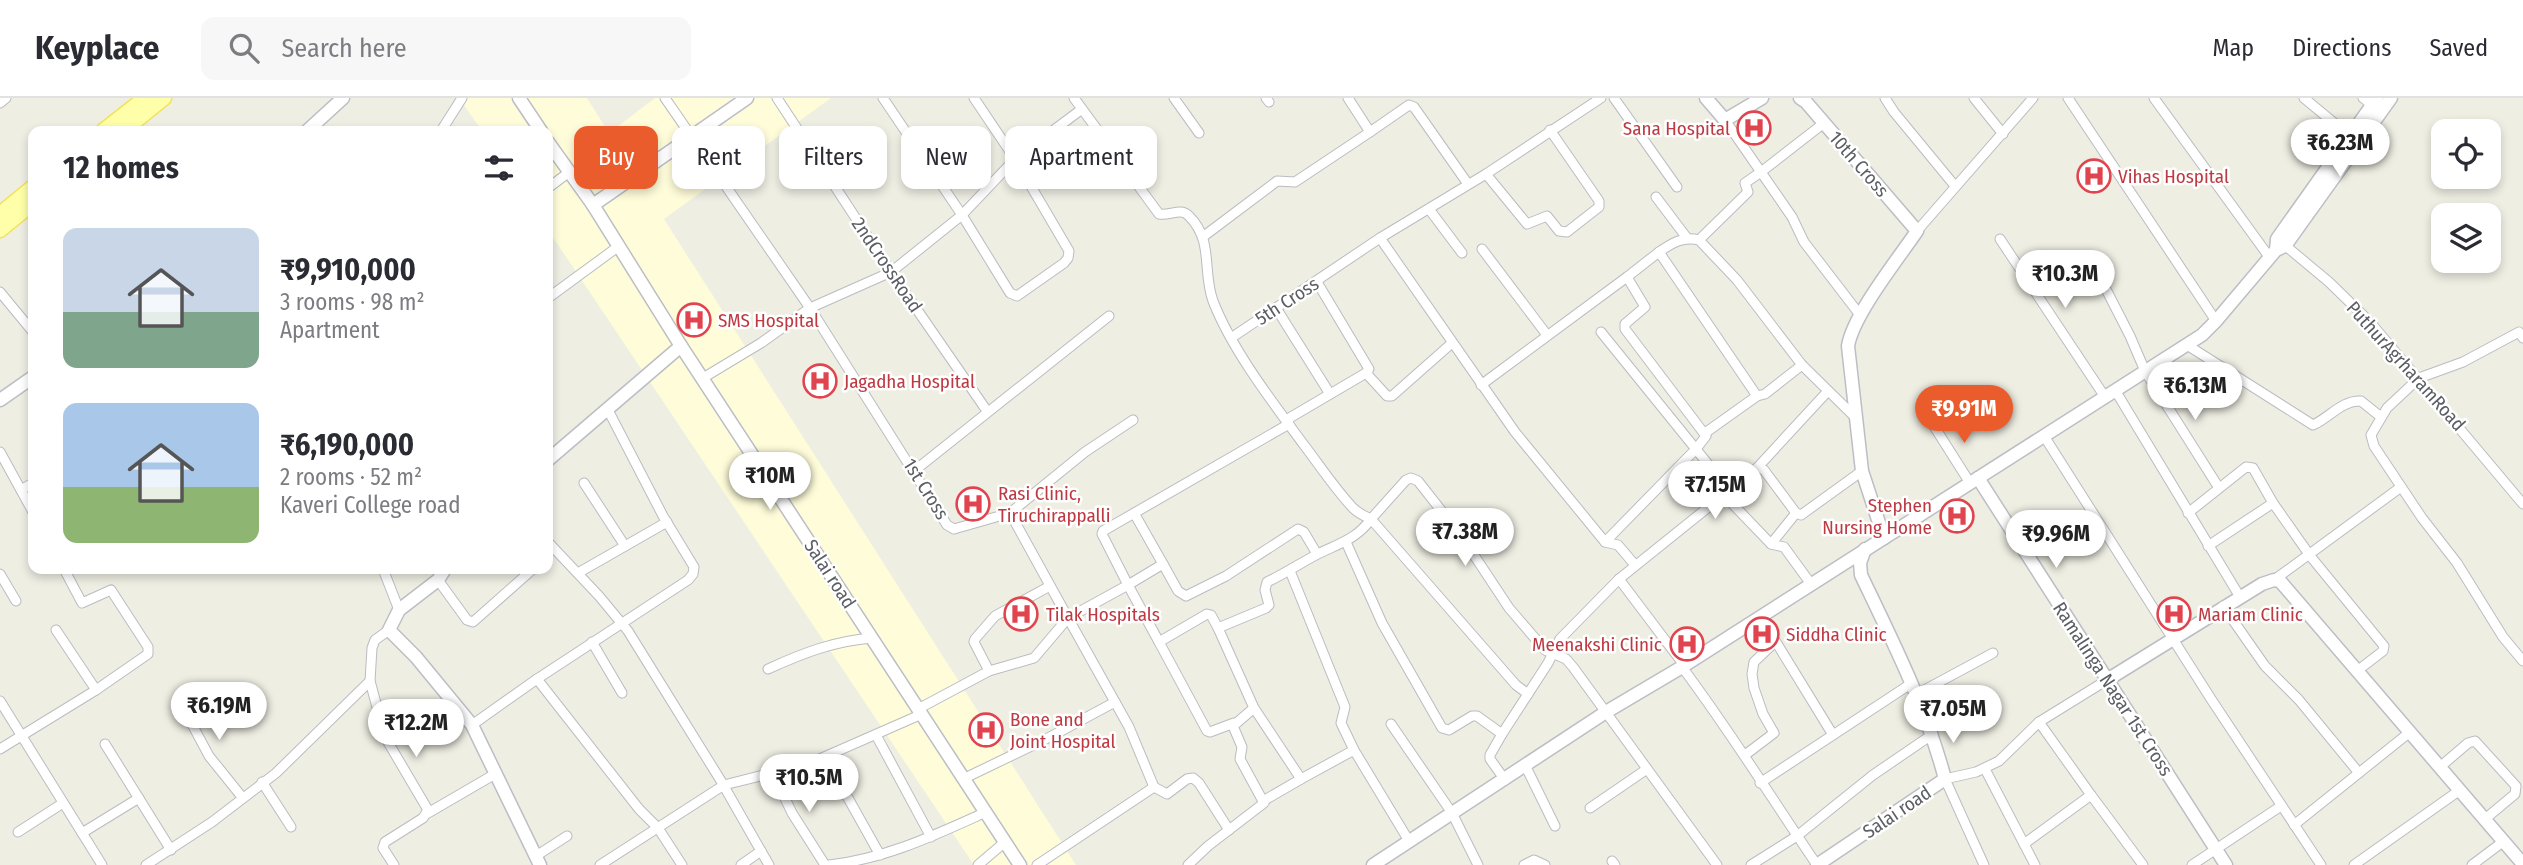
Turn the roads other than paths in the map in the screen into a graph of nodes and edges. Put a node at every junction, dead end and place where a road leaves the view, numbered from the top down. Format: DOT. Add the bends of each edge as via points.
graph roads {
  1 [pos="6,98"];
  2 [pos="145,98"];
  3 [pos="164,98"];
  4 [pos="343,98"];
  5 [pos="462,98"];
  6 [pos="519,98"];
  7 [pos="665,98"];
  8 [pos="747,98"];
  9 [pos="777,98"];
  10 [pos="883,98"];
  11 [pos="974,98"];
  12 [pos="1074,98"];
  13 [pos="1174,98"];
  14 [pos="1348,98"];
  15 [pos="1420,98"];
  16 [pos="1601,98"];
  17 [pos="1614,98"];
  18 [pos="1706,98"];
  19 [pos="1762,98"];
  20 [pos="1885,98"];
  21 [pos="1973,98"];
  22 [pos="2033,98"];
  23 [pos="2068,98"];
  24 [pos="2154,98"];
  25 [pos="2304,98"];
  26 [pos="2391,98"];
  27 [pos="1806,99"];
  28 [pos="2371,100"];
  29 [pos="0,103"];
  30 [pos="1409,105"];
  31 [pos="1082,109"];
  32 [pos="1725,120"];
  33 [pos="1824,122"];
  34 [pos="109,126"];
  35 [pos="129,126"];
  36 [pos="312,126"];
  37 [pos="444,126"];
  38 [pos="538,126"];
  39 [pos="684,126"];
  40 [pos="707,126"];
  41 [pos="1059,126"];
  42 [pos="1550,130"];
  43 [pos="1370,132"];
  44 [pos="1199,133"];
  45 [pos="2003,134"];
  46 [pos="2351,136"];
  47 [pos="1005,144"];
  48 [pos="553,150"];
  49 [pos="672,150"];
  50 [pos="1005,170"];
  51 [pos="1761,172"];
  52 [pos="568,173"];
  53 [pos="1486,174"];
  54 [pos="553,184"];
  55 [pos="1468,184"];
  56 [pos="1955,186"];
  57 [pos="1677,187"];
  58 [pos="727,189"];
  59 [pos="1033,189"];
  60 [pos="28,191"];
  61 [pos="1656,197"];
  62 [pos="593,205"];
  63 [pos="28,208"];
  64 [pos="1429,209"];
  65 [pos="0,214"];
  66 [pos="962,215"];
  67 [pos="0,230"];
  68 [pos="1917,231"];
  69 [pos="1204,236"];
  70 [pos="1380,238"];
  71 [pos="1687,238"];
  72 [pos="2000,239"];
  73 [pos="1699,240"];
  74 [pos="618,246"];
  75 [pos="2277,248"];
  76 [pos="1482,249"];
  77 [pos="1659,252"];
  78 [pos="1462,253"];
  79 [pos="2091,260"];
  80 [pos="891,272"];
  81 [pos="1627,277"];
  82 [pos="1317,282"];
  83 [pos="0,292"];
  84 [pos="553,294"];
  85 [pos="810,308"];
  86 [pos="1276,308"];
  87 [pos="1109,316"];
  88 [pos="1860,316"];
  89 [pos="2216,321"];
  90 [pos="28,326"];
  91 [pos="1601,332"];
  92 [pos="2522,333"];
  93 [pos="1547,335"];
  94 [pos="1231,338"];
  95 [pos="1452,343"];
  96 [pos="2187,345"];
  97 [pos="681,346"];
  98 [pos="1802,365"];
  99 [pos="2145,371"];
  100 [pos="1366,373"];
  101 [pos="702,377"];
  102 [pos="2419,378"];
  103 [pos="28,380"];
  104 [pos="1481,385"];
  105 [pos="1828,391"];
  106 [pos="1330,394"];
  107 [pos="2110,394"];
  108 [pos="1756,396"];
  109 [pos="0,400"];
  110 [pos="608,410"];
  111 [pos="987,411"];
  112 [pos="2381,417"];
  113 [pos="1858,419"];
  114 [pos="1133,420"];
  115 [pos="1287,422"];
  116 [pos="1932,423"];
  117 [pos="1705,433"];
  118 [pos="2044,436"];
  119 [pos="1696,449"];
  120 [pos="0,452"];
  121 [pos="553,456"];
  122 [pos="1757,468"];
  123 [pos="914,471"];
  124 [pos="1862,471"];
  125 [pos="1974,481"];
  126 [pos="584,483"];
  127 [pos="28,486"];
  128 [pos="2401,487"];
  129 [pos="2219,488"];
  130 [pos="21,490"];
  131 [pos="1726,492"];
  132 [pos="28,503"];
  133 [pos="2273,503"];
  134 [pos="2523,504"];
  135 [pos="1010,513"];
  136 [pos="1134,513"];
  137 [pos="1796,513"];
  138 [pos="2188,513"];
  139 [pos="1371,519"];
  140 [pos="667,522"];
  141 [pos="1884,538"];
  142 [pos="1346,542"];
  143 [pos="1605,542"];
  144 [pos="1771,544"];
  145 [pos="625,546"];
  146 [pos="2208,546"];
  147 [pos="1866,549"];
  148 [pos="553,552"];
  149 [pos="2308,553"];
  150 [pos="1317,554"];
  151 [pos="1163,564"];
  152 [pos="1635,565"];
  153 [pos="1290,571"];
  154 [pos="578,573"];
  155 [pos="0,574"];
  156 [pos="67,574"];
  157 [pos="385,574"];
  158 [pos="441,574"];
  159 [pos="527,574"];
  160 [pos="1619,579"];
  161 [pos="2274,580"];
  162 [pos="1811,584"];
  163 [pos="1128,585"];
  164 [pos="1050,586"];
  165 [pos="2240,597"];
  166 [pos="16,601"];
  167 [pos="2223,606"];
  168 [pos="398,610"];
  169 [pos="1760,616"];
  170 [pos="1068,618"];
  171 [pos="621,622"];
  172 [pos="1219,628"];
  173 [pos="57,630"];
  174 [pos="389,630"];
  175 [pos="872,638"];
  176 [pos="2172,638"];
  177 [pos="592,642"];
  178 [pos="1158,642"];
  179 [pos="1775,642"];
  180 [pos="1553,653"];
  181 [pos="1993,653"];
  182 [pos="2523,662"];
  183 [pos="1683,666"];
  184 [pos="768,669"];
  185 [pos="989,671"];
  186 [pos="2357,671"];
  187 [pos="537,679"];
  188 [pos="2107,680"];
  189 [pos="370,681"];
  190 [pos="1914,688"];
  191 [pos="96,690"];
  192 [pos="622,693"];
  193 [pos="1528,694"];
  194 [pos="178,698"];
  195 [pos="0,701"];
  196 [pos="1115,702"];
  197 [pos="1254,708"];
  198 [pos="920,712"];
  199 [pos="1606,712"];
  200 [pos="2039,722"];
  201 [pos="1234,723"];
  202 [pos="1391,724"];
  203 [pos="472,725"];
  204 [pos="2410,732"];
  205 [pos="1502,734"];
  206 [pos="1933,734"];
  207 [pos="876,735"];
  208 [pos="1833,735"];
  209 [pos="23,737"];
  210 [pos="105,744"];
  211 [pos="0,750"];
  212 [pos="1354,750"];
  213 [pos="1745,755"];
  214 [pos="825,757"];
  215 [pos="1526,766"];
  216 [pos="2440,767"];
  217 [pos="1647,769"];
  218 [pos="1985,769"];
  219 [pos="773,773"];
  220 [pos="2359,773"];
  221 [pos="495,774"];
  222 [pos="965,778"];
  223 [pos="1301,779"];
  224 [pos="1945,779"];
  225 [pos="1505,780"];
  226 [pos="262,782"];
  227 [pos="1760,783"];
  228 [pos="724,785"];
  229 [pos="1154,787"];
  230 [pos="2460,790"];
  231 [pos="2091,795"];
  232 [pos="242,797"];
  233 [pos="139,798"];
  234 [pos="1263,801"];
  235 [pos="63,803"];
  236 [pos="2281,806"];
  237 [pos="1590,808"];
  238 [pos="986,812"];
  239 [pos="428,813"];
  240 [pos="1452,813"];
  241 [pos="2486,819"];
  242 [pos="2294,825"];
  243 [pos="1555,826"];
  244 [pos="290,827"];
  245 [pos="658,828"];
  246 [pos="1229,830"];
  247 [pos="18,832"];
  248 [pos="82,832"];
  249 [pos="566,836"];
  250 [pos="1797,836"];
  251 [pos="931,837"];
  252 [pos="1409,841"];
  253 [pos="2504,841"];
  254 [pos="1005,842"];
  255 [pos="2024,844"];
  256 [pos="171,850"];
  257 [pos="2216,850"];
  258 [pos="761,851"];
  259 [pos="880,855"];
  260 [pos="538,861"];
  261 [pos="611,862"];
  262 [pos="1378,864"];
  263 [pos="2523,864"];
  264 [pos="102,865"];
  265 [pos="146,865"];
  266 [pos="394,865"];
  267 [pos="600,865"];
  268 [pos="682,865"];
  269 [pos="741,865"];
  270 [pos="769,865"];
  271 [pos="827,865"];
  272 [pos="978,865"];
  273 [pos="1020,865"];
  274 [pos="1037,865"];
  275 [pos="1188,865"];
  276 [pos="1478,865"];
  277 [pos="1524,865"];
  278 [pos="1545,865"];
  279 [pos="1717,865"];
  280 [pos="1751,865"];
  281 [pos="1817,865"];
  282 [pos="1984,865"];
  283 [pos="2035,865"];
  284 [pos="2143,865"];
  285 [pos="2192,865"];
  286 [pos="2226,865"];
  287 [pos="2321,865"];
  288 [pos="2354,865"];
  289 [pos="2472,865"];
  1 -- 29 [label="street"];
  2 -- 34 [label="main road"];
  3 -- 35 [label="main road"];
  4 -- 36 [label="street"];
  5 -- 37 [label="street"];
  6 -- 38 [label="street"];
  7 -- 39 [label="street, 1st Cross"];
  8 -- 40 [label="street"];
  9 -- 80 [label="street, 2ndCrossRoad"];
  10 -- 66 [label="street"];
  11 -- 47 [label="street"];
  12 -- 31 [label="street"];
  13 -- 44 [label="street"];
  14 -- 43 [label="street"];
  15 -- 30 [label="street"];
  16 -- 42 [label="street, 5th Cross"];
  17 -- 57 [label="street"];
  18 -- 32 [label="street"];
  19 -- 32 [label="street"];
  20 -- 56 [label="street"];
  21 -- 45 [label="street"];
  22 -- 45 [label="street"];
  23 -- 89 [label="street"];
  24 -- 75 [label="street, PuthurAgrharamRoad"];
  25 -- 46 [label="street"];
  26 -- 75 [label="street"];
  27 -- 33 [label="street, 10th Cross"];
  28 -- 46 [label="street"];
  30 -- 43 [label="street"];
  30 -- 55 [label="street" via="1419,111"];
  31 -- 41 [label="street"];
  31 -- 69 [label="street" via="1159,214 1188,214"];
  32 -- 51 [label="street"];
  33 -- 51 [label="street"];
  33 -- 68 [label="street, 10th Cross"];
  42 -- 53 [label="street, 5th Cross"];
  42 -- 53 [label="street" via="1600,201 1600,207 1567,232 1559,231 1547,216 1527,224"];
  43 -- 69 [label="street" via="1295,182 1277,181"];
  45 -- 56 [label="street"];
  46 -- 75 [label="street"];
  48 -- 52 [label="street, Salai road"];
  49 -- 62 [label="street"];
  50 -- 66 [label="street"];
  51 -- 73 [label="street" via="1745,183 1748,192"];
  51 -- 88 [label="street" via="1804,242"];
  52 -- 54 [label="street"];
  52 -- 62 [label="street, Salai road"];
  53 -- 55 [label="street, 5th Cross"];
  55 -- 64 [label="street, 5th Cross"];
  56 -- 68 [label="street"];
  58 -- 85 [label="street, 1st Cross"];
  59 -- 66 [label="street" via="1069,251 1064,263 1020,295 1013,294"];
  60 -- 65 [label="main road"];
  61 -- 71 [label="street"];
  62 -- 74 [label="street, Salai road"];
  63 -- 67 [label="main road"];
  64 -- 70 [label="street, 5th Cross"];
  64 -- 78 [label="street"];
  66 -- 80 [label="street"];
  68 -- 88 [label="street"];
  69 -- 94 [label="street" via="1212,299"];
  70 -- 82 [label="street, 5th Cross"];
  70 -- 95 [label="street"];
  71 -- 73 [label="street"];
  71 -- 77 [label="street"];
  72 -- 107 [label="street"];
  73 -- 98 [label="street" via="1737,280"];
  74 -- 84 [label="street"];
  74 -- 97 [label="street, Salai road"];
  75 -- 89 [label="street"];
  75 -- 102 [label="street, PuthurAgrharamRoad" via="2329,282"];
  76 -- 93 [label="street"];
  77 -- 81 [label="street"];
  77 -- 108 [label="street"];
  79 -- 99 [label="street"];
  80 -- 85 [label="street"];
  80 -- 111 [label="street, 2ndCrossRoad"];
  81 -- 93 [label="street"];
  81 -- 117 [label="street" via="1646,307 1625,324 1626,331"];
  82 -- 86 [label="street, 5th Cross"];
  82 -- 100 [label="street" via="1368,369"];
  83 -- 90 [label="street"];
  85 -- 101 [label="street"];
  85 -- 123 [label="street, 1st Cross"];
  86 -- 94 [label="street, 5th Cross"];
  86 -- 106 [label="street"];
  87 -- 111 [label="street"];
  88 -- 113 [label="street" via="1848,354"];
  89 -- 96 [label="street"];
  91 -- 119 [label="street"];
  92 -- 102 [label="street"];
  93 -- 104 [label="street"];
  94 -- 115 [label="street"];
  95 -- 100 [label="street" via="1392,396"];
  95 -- 104 [label="street"];
  96 -- 99 [label="street"];
  96 -- 112 [label="street" via="2313,425 2356,400"];
  97 -- 101 [label="street, Salai road"];
  97 -- 110 [label="street"];
  98 -- 105 [label="street"];
  98 -- 108 [label="street"];
  99 -- 107 [label="street"];
  99 -- 129 [label="street"];
  100 -- 106 [label="street"];
  101 -- 175 [label="street, Salai road"];
  102 -- 112 [label="street"];
  102 -- 134 [label="street, PuthurAgrharamRoad"];
  103 -- 109 [label="street"];
  104 -- 143 [label="street"];
  105 -- 113 [label="street"];
  105 -- 122 [label="street"];
  106 -- 115 [label="street"];
  107 -- 118 [label="street"];
  107 -- 138 [label="street"];
  108 -- 117 [label="street"];
  110 -- 121 [label="street"];
  110 -- 140 [label="street"];
  111 -- 123 [label="street"];
  112 -- 128 [label="street" via="2371,435 2374,446"];
  113 -- 124 [label="street"];
  114 -- 135 [label="street"];
  115 -- 136 [label="street"];
  115 -- 139 [label="street" via="1354,509"];
  116 -- 125 [label="street"];
  117 -- 119 [label="street"];
  118 -- 125 [label="street"];
  118 -- 176 [label="street"];
  119 -- 131 [label="street"];
  119 -- 143 [label="street"];
  120 -- 130 [label="street"];
  122 -- 131 [label="street"];
  122 -- 137 [label="street" via="1767,473"];
  123 -- 135 [label="street, 1st Cross" via="950,527"];
  124 -- 137 [label="street" via="1803,515"];
  124 -- 141 [label="street"];
  125 -- 141 [label="street"];
  125 -- 188 [label="street, Ramalinga Nagar 1st Cross"];
  126 -- 145 [label="street"];
  127 -- 130 [label="street"];
  128 -- 149 [label="street"];
  128 -- 182 [label="street"];
  129 -- 133 [label="street" via="2250,467"];
  129 -- 138 [label="street"];
  130 -- 132 [label="street"];
  131 -- 144 [label="street"];
  131 -- 152 [label="street"];
  133 -- 146 [label="street"];
  133 -- 149 [label="street"];
  135 -- 164 [label="street"];
  136 -- 151 [label="street"];
  136 -- 163 [label="street" via="1102,534"];
  137 -- 144 [label="street"];
  138 -- 146 [label="street"];
  139 -- 142 [label="street"];
  139 -- 180 [label="street" via="1406,480 1418,481 1509,608 1545,650"];
  139 -- 193 [label="street"];
  140 -- 145 [label="street"];
  140 -- 171 [label="street" via="694,567 693,574"];
  141 -- 147 [label="street"];
  142 -- 150 [label="street"];
  142 -- 205 [label="street" via="1382,623 1442,728 1449,730 1477,716"];
  143 -- 152 [label="street" via="1618,545"];
  144 -- 162 [label="street" via="1784,547"];
  145 -- 154 [label="street"];
  146 -- 165 [label="street"];
  147 -- 162 [label="street"];
  147 -- 190 [label="street, Salai road" via="1861,575"];
  148 -- 154 [label="street"];
  149 -- 161 [label="street"];
  149 -- 186 [label="street" via="2384,646"];
  150 -- 151 [label="street" via="1298,528 1226,576 1186,596 1178,591"];
  150 -- 153 [label="street"];
  151 -- 163 [label="street"];
  152 -- 160 [label="street"];
  153 -- 172 [label="street" via="1267,582 1268,607"];
  153 -- 212 [label="street" via="1345,707 1341,723"];
  154 -- 171 [label="street"];
  155 -- 166 [label="street"];
  156 -- 191 [label="street" via="82,603 111,590 149,649 146,656"];
  157 -- 168 [label="street"];
  158 -- 159 [label="street" via="467,620 473,622"];
  158 -- 168 [label="street"];
  160 -- 180 [label="street" via="1560,639"];
  160 -- 183 [label="street"];
  161 -- 165 [label="street"];
  161 -- 186 [label="street" via="2285,585"];
  162 -- 169 [label="street"];
  163 -- 170 [label="street"];
  163 -- 178 [label="street"];
  164 -- 170 [label="street"];
  164 -- 185 [label="street" via="995,616 975,639"];
  165 -- 167 [label="street"];
  167 -- 176 [label="street"];
  167 -- 220 [label="street" via="2265,666"];
  168 -- 174 [label="street"];
  169 -- 179 [label="street"];
  169 -- 183 [label="street"];
  170 -- 185 [label="street" via="1034,657"];
  170 -- 196 [label="street"];
  171 -- 177 [label="street"];
  171 -- 228 [label="street"];
  172 -- 178 [label="street" via="1207,614"];
  172 -- 197 [label="street"];
  173 -- 191 [label="street"];
  174 -- 189 [label="street" via="372,648"];
  174 -- 203 [label="street"];
  175 -- 184 [label="street" via="826,645"];
  175 -- 198 [label="street, Salai road"];
  176 -- 188 [label="street"];
  176 -- 236 [label="street"];
  177 -- 187 [label="street"];
  177 -- 192 [label="street"];
  178 -- 201 [label="street" via="1207,731"];
  179 -- 208 [label="street"];
  179 -- 213 [label="street" via="1754,662 1752,674 1763,714 1774,733"];
  180 -- 193 [label="street"];
  180 -- 199 [label="street" via="1566,659"];
  181 -- 190 [label="street"];
  183 -- 199 [label="street"];
  183 -- 213 [label="street"];
  185 -- 198 [label="street"];
  186 -- 204 [label="street"];
  187 -- 203 [label="street"];
  187 -- 245 [label="street"];
  188 -- 200 [label="street"];
  188 -- 257 [label="street, Ramalinga Nagar 1st Cross"];
  189 -- 226 [label="street"];
  189 -- 239 [label="street" via="385,737"];
  190 -- 206 [label="street, Salai road"];
  190 -- 208 [label="street"];
  191 -- 209 [label="street"];
  193 -- 205 [label="street"];
  194 -- 232 [label="street" via="209,755"];
  195 -- 209 [label="street"];
  196 -- 222 [label="street"];
  196 -- 229 [label="street"];
  197 -- 201 [label="street"];
  197 -- 223 [label="street"];
  198 -- 207 [label="street"];
  198 -- 222 [label="street, Salai road"];
  199 -- 215 [label="street"];
  199 -- 217 [label="street"];
  200 -- 218 [label="street"];
  200 -- 231 [label="street"];
  201 -- 234 [label="street" via="1242,747 1240,759"];
  202 -- 240 [label="street"];
  203 -- 221 [label="street"];
  204 -- 216 [label="street"];
  204 -- 220 [label="street"];
  205 -- 225 [label="street" via="1490,759"];
  206 -- 224 [label="street, Salai road"];
  206 -- 250 [label="street"];
  207 -- 214 [label="street"];
  207 -- 251 [label="street"];
  208 -- 227 [label="street"];
  209 -- 211 [label="street"];
  209 -- 235 [label="street"];
  210 -- 233 [label="street"];
  212 -- 223 [label="street"];
  212 -- 252 [label="street"];
  213 -- 227 [label="street"];
  214 -- 219 [label="street"];
  214 -- 259 [label="street"];
  215 -- 225 [label="street"];
  215 -- 243 [label="street"];
  216 -- 230 [label="street"];
  216 -- 241 [label="street" via="2473,741 2501,768 2516,791"];
  217 -- 237 [label="street"];
  217 -- 279 [label="street"];
  218 -- 224 [label="street"];
  218 -- 255 [label="street"];
  219 -- 228 [label="street"];
  219 -- 271 [label="street" via="792,813"];
  220 -- 242 [label="street"];
  221 -- 239 [label="street"];
  221 -- 260 [label="street"];
  222 -- 238 [label="street, Salai road"];
  223 -- 234 [label="street"];
  224 -- 281 [label="street, Salai road"];
  224 -- 282 [label="street"];
  225 -- 240 [label="street"];
  226 -- 232 [label="street"];
  226 -- 244 [label="street"];
  227 -- 250 [label="street"];
  228 -- 245 [label="street"];
  228 -- 258 [label="street"];
  229 -- 246 [label="street" via="1167,794 1193,778"];
  229 -- 274 [label="street"];
  230 -- 241 [label="street"];
  230 -- 288 [label="street"];
  231 -- 255 [label="street"];
  231 -- 284 [label="street"];
  232 -- 256 [label="street"];
  233 -- 248 [label="street"];
  233 -- 256 [label="street"];
  234 -- 246 [label="street"];
  235 -- 247 [label="street"];
  235 -- 248 [label="street"];
  236 -- 242 [label="street"];
  236 -- 257 [label="street"];
  238 -- 251 [label="street"];
  238 -- 254 [label="street, Salai road"];
  239 -- 266 [label="street" via="385,842 383,848"];
  240 -- 252 [label="street"];
  240 -- 276 [label="street"];
  241 -- 253 [label="street"];
  242 -- 287 [label="street"];
  245 -- 261 [label="street"];
  245 -- 268 [label="street"];
  246 -- 275 [label="street"];
  248 -- 264 [label="street"];
  249 -- 260 [label="street"];
  250 -- 280 [label="street"];
  250 -- 281 [label="street"];
  251 -- 259 [label="street"];
  252 -- 262 [label="street"];
  253 -- 263 [label="street"];
  253 -- 289 [label="street"];
  254 -- 272 [label="street"];
  254 -- 273 [label="street, Salai road"];
  255 -- 283 [label="street"];
  256 -- 265 [label="street"];
  257 -- 285 [label="street"];
  257 -- 286 [label="street, Ramalinga Nagar 1st Cross"];
  258 -- 269 [label="street"];
  258 -- 270 [label="street"];
  259 -- 271 [label="street"];
  261 -- 267 [label="street"];
  277 -- 278 [label="street" via="1534,860"];
}
